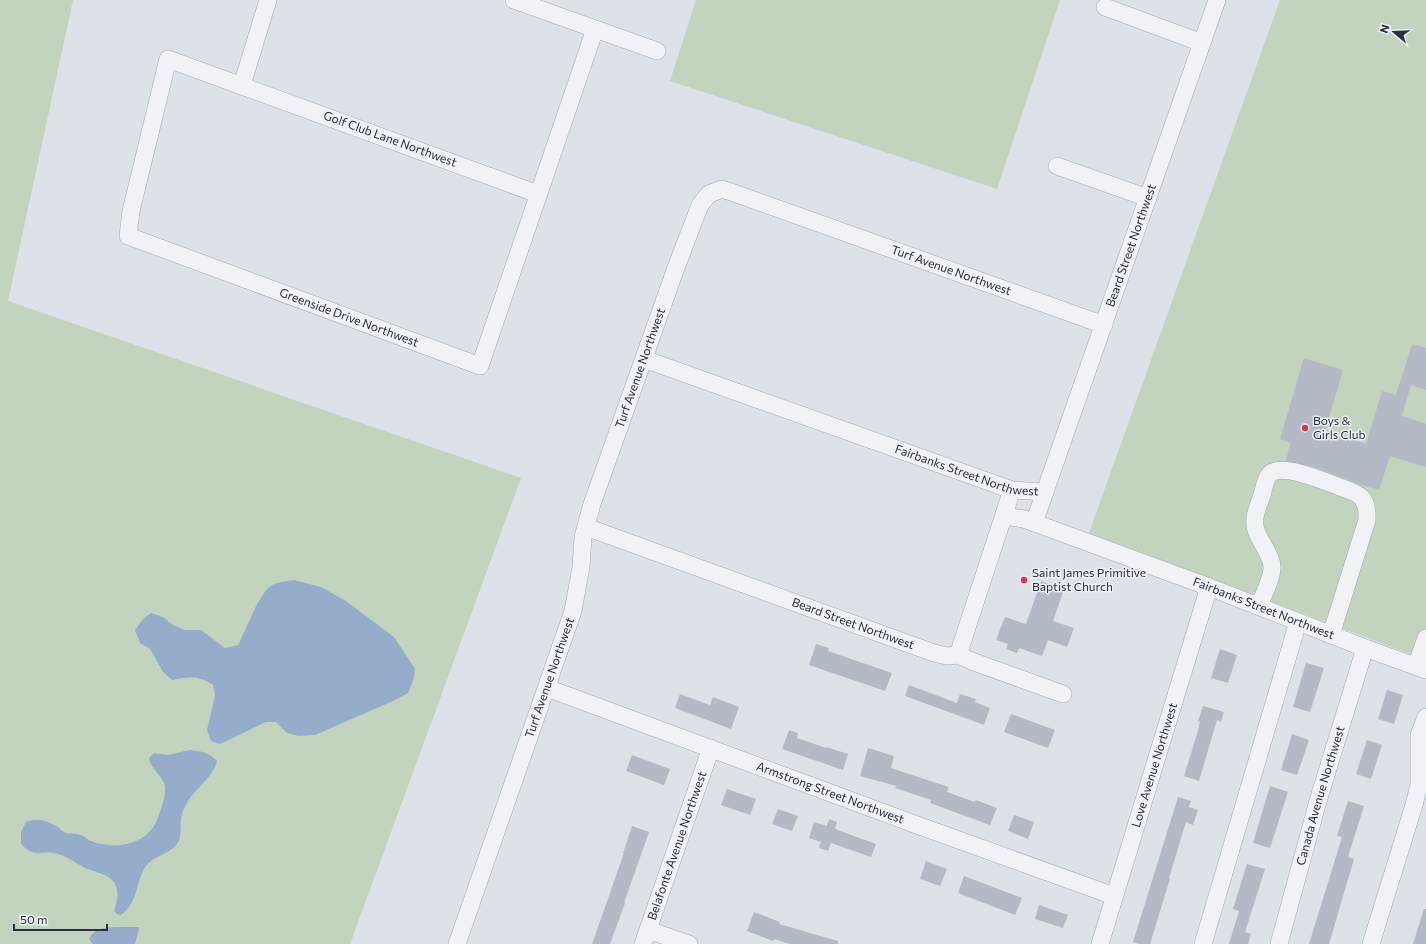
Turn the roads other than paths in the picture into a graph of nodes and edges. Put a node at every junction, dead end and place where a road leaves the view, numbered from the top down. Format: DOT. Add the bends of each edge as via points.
graph roads {
  1 [pos="268,0"];
  2 [pos="514,0"];
  3 [pos="1217,0"];
  4 [pos="1104,8"];
  5 [pos="595,29"];
  6 [pos="1202,43"];
  7 [pos="657,50"];
  8 [pos="242,85"];
  9 [pos="1057,166"];
  10 [pos="538,194"];
  11 [pos="1148,198"];
  12 [pos="1104,324"];
  13 [pos="644,359"];
  14 [pos="1012,490"];
  15 [pos="1045,492"];
  16 [pos="1004,516"];
  17 [pos="1034,523"];
  18 [pos="586,527"];
  19 [pos="1209,587"];
  20 [pos="1259,606"];
  21 [pos="1298,622"];
  22 [pos="1331,635"];
  23 [pos="1426,639"];
  24 [pos="1365,648"];
  25 [pos="958,655"];
  26 [pos="1421,668"];
  27 [pos="547,688"];
  28 [pos="1063,694"];
  29 [pos="1426,717"];
  30 [pos="711,748"];
  31 [pos="1114,896"];
  32 [pos="645,937"];
  33 [pos="457,944"];
  34 [pos="689,944"];
  35 [pos="1100,944"];
  36 [pos="1203,944"];
  37 [pos="1279,944"];
  38 [pos="1371,944"];
  1 -- 8 [label="street"];
  2 -- 5 [label="street"];
  3 -- 6 [label="street, Beard Street Northwest"];
  4 -- 6 [label="street"];
  5 -- 7 [label="street"];
  5 -- 10 [label="street, Greenside Drive Northwest"];
  6 -- 11 [label="street, Beard Street Northwest"];
  8 -- 10 [label="street, Golf Club Lane Northwest"];
  8 -- 10 [label="street, Greenside Drive Northwest" via="168,59 131,211 128,236 480,366"];
  9 -- 11 [label="street"];
  11 -- 12 [label="street, Beard Street Northwest"];
  12 -- 13 [label="street, Turf Avenue Northwest" via="722,189 709,194 700,206"];
  12 -- 15 [label="street, Beard Street Northwest"];
  13 -- 14 [label="street, Fairbanks Street Northwest"];
  13 -- 18 [label="street, Turf Avenue Northwest"];
  14 -- 15 [label="street, Fairbanks Street Northwest"];
  14 -- 16 [label="street"];
  15 -- 17 [label="street, Fairbanks Street Northwest"];
  16 -- 17 [label="street"];
  16 -- 25 [label="street"];
  17 -- 19 [label="street, Fairbanks Street Northwest"];
  18 -- 25 [label="street, Beard Street Northwest" via="934,653"];
  18 -- 27 [label="street, Turf Avenue Northwest" via="573,611"];
  19 -- 20 [label="street, Fairbanks Street Northwest"];
  19 -- 31 [label="street, Love Avenue Northwest"];
  20 -- 21 [label="street, Fairbanks Street Northwest"];
  20 -- 22 [label="street" via="1272,568 1256,530 1254,517 1269,475 1274,470 1294,472 1351,490 1362,497 1367,508 1367,520"];
  21 -- 22 [label="street, Fairbanks Street Northwest"];
  21 -- 36 [label="street"];
  22 -- 24 [label="street, Fairbanks Street Northwest"];
  23 -- 26 [label="street"];
  24 -- 26 [label="street, Fairbanks Street Northwest"];
  24 -- 37 [label="street, Canada Avenue Northwest" via="1318,801"];
  25 -- 28 [label="street"];
  27 -- 30 [label="street, Armstrong Street Northwest"];
  27 -- 33 [label="street, Turf Avenue Northwest"];
  29 -- 38 [label="street" via="1419,735 1419,785"];
  30 -- 31 [label="street, Armstrong Street Northwest"];
  30 -- 32 [label="street, Belafonte Avenue Northwest"];
  31 -- 35 [label="street, Love Avenue Northwest"];
  32 -- 34 [label="street"];
}
